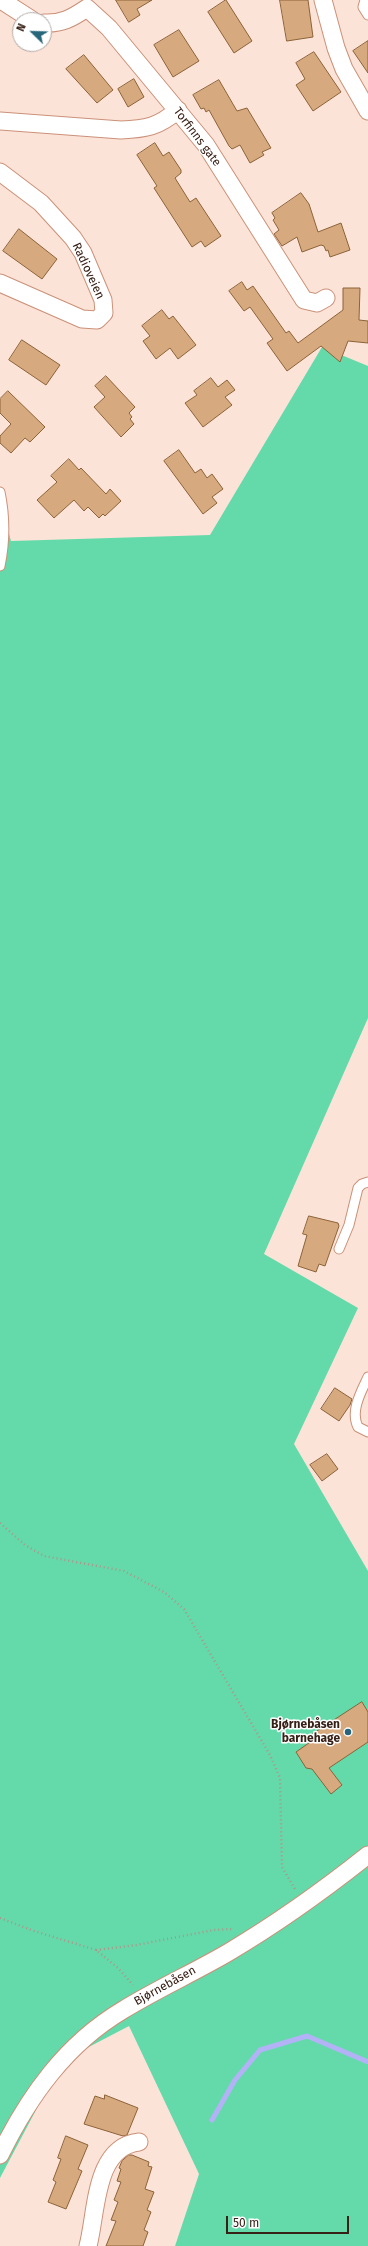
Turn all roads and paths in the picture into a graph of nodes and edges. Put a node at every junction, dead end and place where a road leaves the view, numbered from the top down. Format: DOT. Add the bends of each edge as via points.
graph roads {
  1 [pos="1,0"];
  2 [pos="323,0"];
  3 [pos="365,0"];
  4 [pos="85,4"];
  5 [pos="20,12"];
  6 [pos="368,15"];
  7 [pos="52,24"];
  8 [pos="178,110"];
  9 [pos="368,111"];
  10 [pos="0,122"];
  11 [pos="0,172"];
  12 [pos="0,283"];
  13 [pos="326,298"];
  14 [pos="0,492"];
  15 [pos="0,566"];
  16 [pos="368,1182"];
  17 [pos="339,1249"];
  18 [pos="368,1377"];
  19 [pos="368,1432"];
  20 [pos="0,1523"];
  21 [pos="368,1855"];
  22 [pos="303,1904"];
  23 [pos="0,1918"];
  24 [pos="259,1934"];
  25 [pos="96,1950"];
  26 [pos="142,1999"];
  27 [pos="139,2142"];
  28 [pos="0,2155"];
  29 [pos="88,2246"];
  1 -- 5 [label="street"];
  2 -- 9 [label="street" via="344,69"];
  3 -- 6 [label="lane" via="363,7"];
  4 -- 7 [label="street, Torfinns gate" via="68,21"];
  4 -- 8 [label="street, Torfinns gate" via="109,28"];
  8 -- 10 [label="street" via="156,126 138,130"];
  8 -- 13 [label="street, Torfinns gate" via="206,145 304,300 317,303"];
  11 -- 12 [label="street, Radioveien" via="41,203 73,238 103,300 104,313 97,320 82,319"];
  14 -- 15 [label="lane" via="4,524"];
  16 -- 17 [label="lane" via="358,1188 349,1225"];
  18 -- 19 [label="lane" via="357,1402 355,1414 358,1427"];
  20 -- 22 [label="path" via="25,1545 44,1556 124,1571 164,1592 184,1609 270,1755 280,1778 282,1868"];
  21 -- 22 [label="street, Bjørnebåsen"];
  22 -- 24 [label="street, Bjørnebåsen"];
  23 -- 25 [label="path"];
  24 -- 25 [label="path" via="249,1929 214,1930"];
  24 -- 26 [label="street, Bjørnebåsen"];
  25 -- 26 [label="path" via="118,1968"];
  26 -- 28 [label="street, Bjørnebåsen" via="95,2029 55,2066 24,2109"];
  27 -- 29 [label="street" via="124,2146 111,2156 99,2190"];
}
